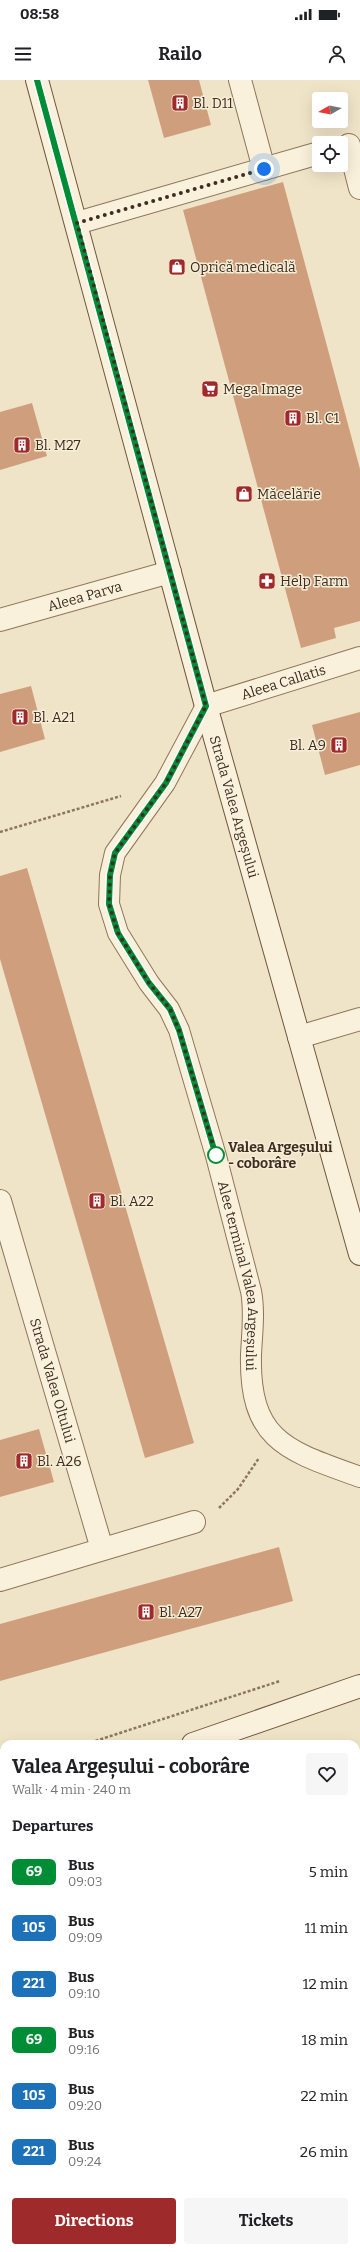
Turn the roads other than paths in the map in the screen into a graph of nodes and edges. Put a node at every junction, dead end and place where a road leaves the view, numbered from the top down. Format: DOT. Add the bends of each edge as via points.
graph roads {
  1 [pos="37,80"];
  2 [pos="240,80"];
  3 [pos="350,145"];
  4 [pos="312,155"];
  5 [pos="264,169"];
  6 [pos="360,188"];
  7 [pos="77,223"];
  8 [pos="170,572"];
  9 [pos="0,620"];
  10 [pos="360,658"];
  11 [pos="206,706"];
  12 [pos="360,1019"];
  13 [pos="299,1037"];
  14 [pos="1,1206"];
  15 [pos="360,1254"];
  16 [pos="360,1477"];
  17 [pos="194,1522"];
  18 [pos="102,1549"];
  19 [pos="0,1580"];
  20 [pos="360,1686"];
  21 [pos="205,1740"];
  1 -- 7 [label="main road, Strada Valea Argeșului"];
  2 -- 5 [label="main road"];
  3 -- 6 [label="main road"];
  4 -- 5 [label="main road"];
  5 -- 7 [label="main road"];
  7 -- 8 [label="main road, Strada Valea Argeșului"];
  8 -- 9 [label="main road, Aleea Parva"];
  8 -- 11 [label="main road, Strada Valea Argeșului"];
  10 -- 11 [label="main road, Aleea Callatis"];
  11 -- 13 [label="main road, Strada Valea Argeșului"];
  11 -- 16 [label="lane, Alee terminal Valea Argeșului" via="166,783 115,853 110,875 109,904 118,933 149,983 170,1009 179,1030 252,1291 253,1397 260,1417 272,1435 292,1451"];
  12 -- 13 [label="main road"];
  13 -- 15 [label="main road, Strada Valea Argeșului"];
  14 -- 18 [label="main road, Strada Valea Oltului"];
  17 -- 18 [label="main road"];
  18 -- 19 [label="main road"];
  20 -- 21 [label="main road"];
}
